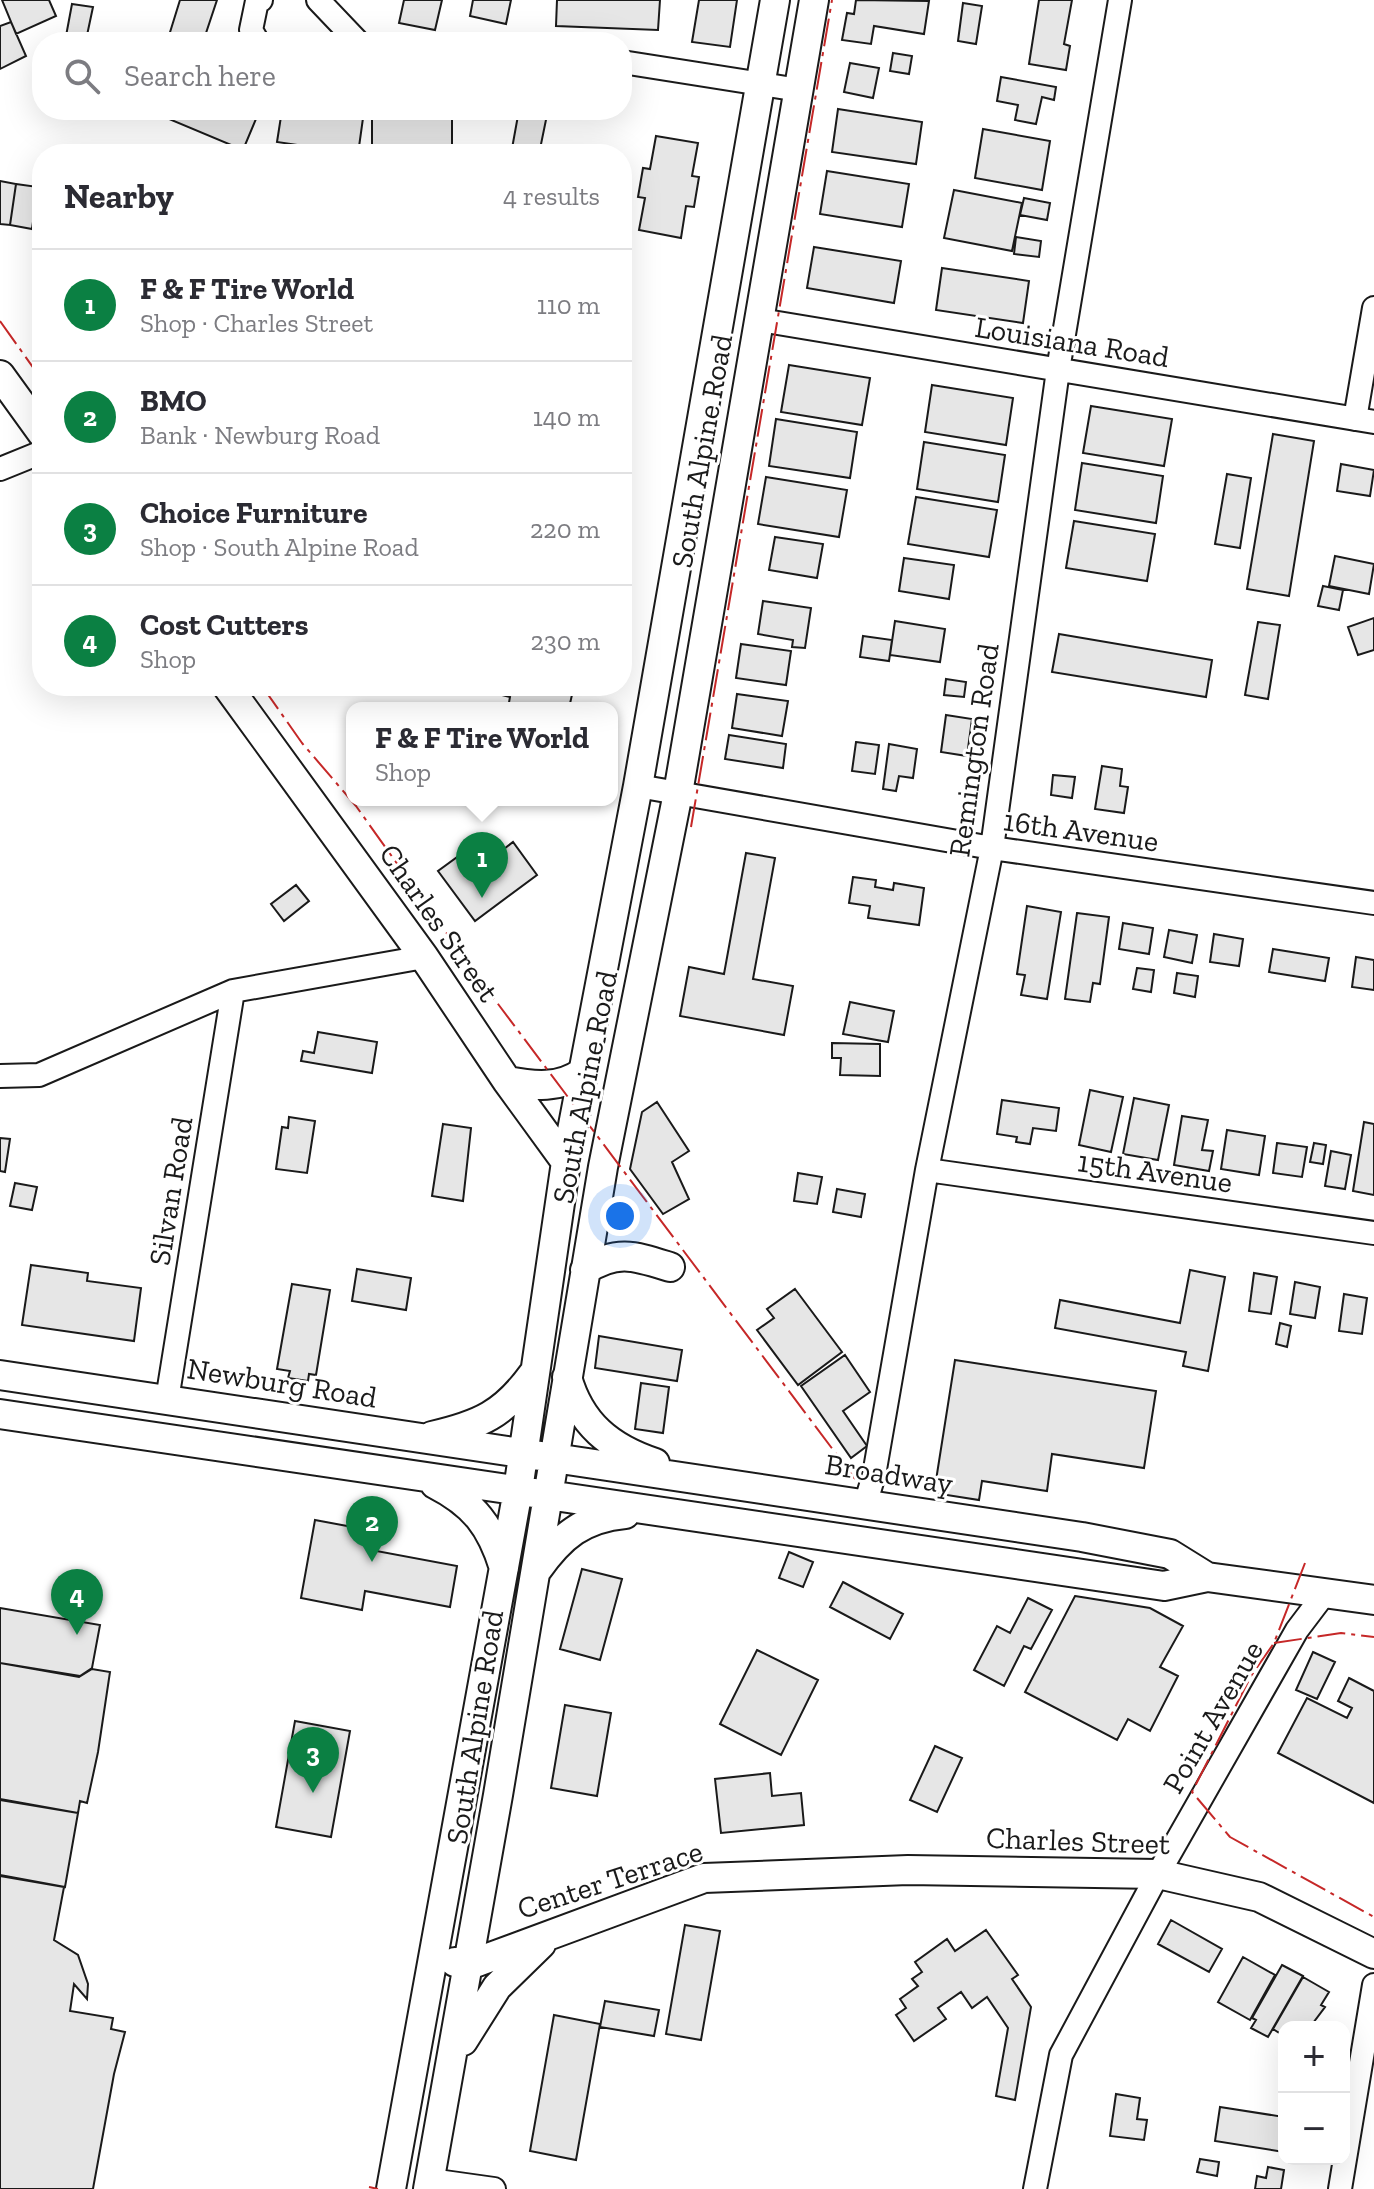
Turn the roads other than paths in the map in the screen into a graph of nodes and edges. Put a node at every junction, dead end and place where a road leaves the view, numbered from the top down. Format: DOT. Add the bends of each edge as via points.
graph roads {
  1 [pos="261,0"];
  2 [pos="318,0"];
  3 [pos="775,0"];
  4 [pos="814,0"];
  5 [pos="1120,0"];
  6 [pos="252,32"];
  7 [pos="348,32"];
  8 [pos="632,64"];
  9 [pos="760,84"];
  10 [pos="799,90"];
  11 [pos="1374,308"];
  12 [pos="760,320"];
  13 [pos="1058,370"];
  14 [pos="0,375"];
  15 [pos="707,401"];
  16 [pos="744,406"];
  17 [pos="32,419"];
  18 [pos="1364,420"];
  19 [pos="32,456"];
  20 [pos="0,469"];
  21 [pos="234,696"];
  22 [pos="638,786"];
  23 [pos="678,793"];
  24 [pos="992,848"];
  25 [pos="1374,903"];
  26 [pos="424,957"];
  27 [pos="233,991"];
  28 [pos="583,1072"];
  29 [pos="0,1076"];
  30 [pos="507,1081"];
  31 [pos="566,1162"];
  32 [pos="927,1170"];
  33 [pos="1374,1233"];
  34 [pos="670,1267"];
  35 [pos="585,1270"];
  36 [pos="536,1370"];
  37 [pos="0,1375"];
  38 [pos="566,1376"];
  39 [pos="167,1400"];
  40 [pos="0,1414"];
  41 [pos="422,1438"];
  42 [pos="525,1453"];
  43 [pos="553,1457"];
  44 [pos="418,1475"];
  45 [pos="703,1480"];
  46 [pos="518,1490"];
  47 [pos="547,1494"];
  48 [pos="865,1505"];
  49 [pos="651,1511"];
  50 [pos="504,1569"];
  51 [pos="534,1574"];
  52 [pos="1207,1577"];
  53 [pos="1325,1593"];
  54 [pos="1374,1600"];
  55 [pos="908,1870"];
  56 [pos="1158,1874"];
  57 [pos="552,1934"];
  58 [pos="1374,1954"];
  59 [pos="434,1958"];
  60 [pos="469,1965"];
  61 [pos="1374,1985"];
  62 [pos="450,2067"];
  63 [pos="429,2184"];
  64 [pos="391,2189"];
  65 [pos="494,2189"];
  66 [pos="1035,2189"];
  67 [pos="1340,2189"];
  1 -- 6 [label="street"];
  2 -- 7 [label="street"];
  3 -- 9 [label="main road, South Alpine Road"];
  4 -- 10 [label="main road, South Alpine Road"];
  5 -- 13 [label="street, Remington Road"];
  8 -- 9 [label="street"];
  9 -- 10 [label="street"];
  9 -- 15 [label="main road, South Alpine Road"];
  10 -- 12 [label="main road, South Alpine Road"];
  11 -- 18 [label="street"];
  12 -- 13 [label="street, Louisiana Road"];
  12 -- 16 [label="main road, South Alpine Road"];
  13 -- 18 [label="street, Louisiana Road"];
  13 -- 24 [label="street, Remington Road"];
  14 -- 17 [label="main road"];
  15 -- 16 [label="main road"];
  15 -- 22 [label="main road, South Alpine Road"];
  16 -- 23 [label="main road, South Alpine Road"];
  19 -- 20 [label="street"];
  21 -- 26 [label="main road, Charles Street"];
  22 -- 23 [label="street, 16th Avenue"];
  22 -- 28 [label="main road, South Alpine Road"];
  23 -- 24 [label="street, 16th Avenue"];
  23 -- 35 [label="main road, South Alpine Road"];
  24 -- 25 [label="street, 16th Avenue"];
  24 -- 32 [label="street, Remington Road"];
  26 -- 27 [label="street"];
  26 -- 30 [label="main road, Charles Street"];
  27 -- 29 [label="street" via="39,1075"];
  27 -- 39 [label="street, Silvan Road"];
  28 -- 30 [label="main road" via="556,1085"];
  28 -- 31 [label="main road, South Alpine Road"];
  30 -- 31 [label="main road, Charles Street"];
  31 -- 36 [label="main road, South Alpine Road"];
  32 -- 33 [label="street, 15th Avenue"];
  32 -- 48 [label="street, Remington Road"];
  34 -- 35 [label="main road" via="619,1255"];
  35 -- 38 [label="main road, South Alpine Road"];
  36 -- 41 [label="main road" via="513,1401 489,1418"];
  36 -- 42 [label="main road, South Alpine Road"];
  37 -- 39 [label="main road, Newburg Road"];
  38 -- 43 [label="main road, South Alpine Road"];
  38 -- 45 [label="main road" via="573,1402 612,1444"];
  39 -- 41 [label="main road, Newburg Road"];
  40 -- 44 [label="main road"];
  41 -- 42 [label="main road, Newburg Road"];
  42 -- 43 [label="main road, Newburg Road"];
  42 -- 46 [label="main road, South Alpine Road"];
  43 -- 45 [label="main road, Broadway"];
  43 -- 47 [label="main road, South Alpine Road"];
  44 -- 46 [label="main road"];
  44 -- 50 [label="main road" via="463,1499 484,1518"];
  45 -- 48 [label="main road, Broadway"];
  46 -- 47 [label="main road"];
  46 -- 50 [label="main road, South Alpine Road"];
  47 -- 49 [label="main road, Broadway"];
  47 -- 51 [label="main road, South Alpine Road"];
  48 -- 52 [label="main road, Broadway" via="1170,1554"];
  49 -- 51 [label="main road" via="579,1525 555,1543"];
  49 -- 52 [label="main road, Broadway" via="1164,1586"];
  50 -- 59 [label="main road, South Alpine Road"];
  51 -- 60 [label="main road, South Alpine Road"];
  52 -- 53 [label="main road, Broadway"];
  53 -- 54 [label="main road, Broadway"];
  53 -- 56 [label="street, Point Avenue" via="1297,1630"];
  55 -- 56 [label="main road, Charles Street"];
  55 -- 57 [label="main road, Center Terrace" via="704,1878"];
  56 -- 58 [label="main road, Charles Street" via="1259,1897"];
  56 -- 66 [label="street, Point Avenue" via="1061,2055"];
  57 -- 60 [label="main road, Center Terrace"];
  57 -- 62 [label="main road" via="497,1987 471,2023"];
  59 -- 60 [label="main road"];
  59 -- 64 [label="main road, South Alpine Road"];
  60 -- 62 [label="main road, South Alpine Road"];
  61 -- 67 [label="street"];
  62 -- 63 [label="main road, South Alpine Road"];
  63 -- 65 [label="street"];
}
